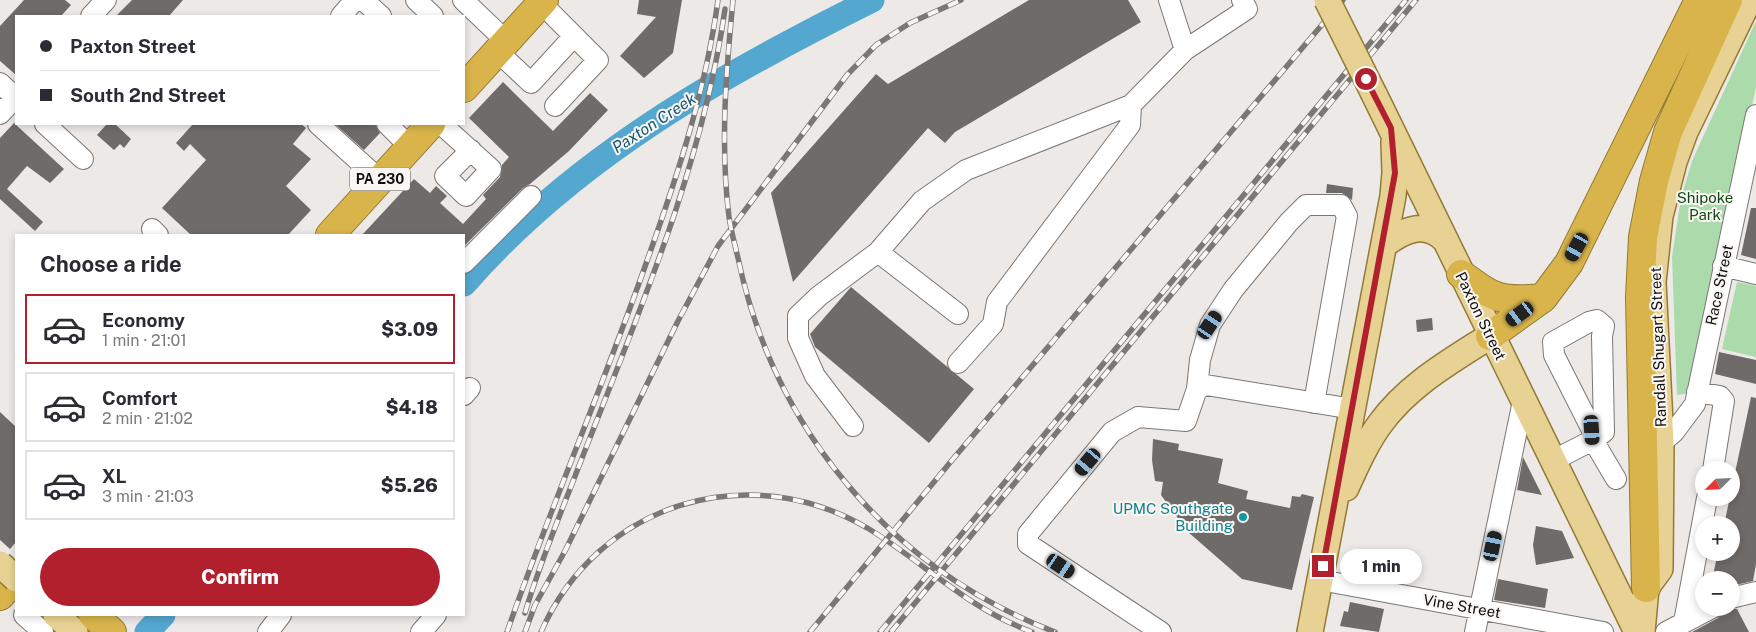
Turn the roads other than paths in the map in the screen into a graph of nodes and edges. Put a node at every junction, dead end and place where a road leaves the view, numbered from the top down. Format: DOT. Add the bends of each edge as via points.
graph roads {
  1 [pos="106,0"];
  2 [pos="355,0"];
  3 [pos="364,0"];
  4 [pos="416,0"];
  5 [pos="1169,0"];
  6 [pos="1242,0"];
  7 [pos="1327,0"];
  8 [pos="1699,0"];
  9 [pos="1728,0"];
  10 [pos="1749,0"];
  11 [pos="542,2"];
  12 [pos="475,4"];
  13 [pos="92,15"];
  14 [pos="342,15"];
  15 [pos="380,15"];
  16 [pos="432,15"];
  17 [pos="574,36"];
  18 [pos="502,47"];
  19 [pos="1185,50"];
  20 [pos="0,83"];
  21 [pos="465,87"];
  22 [pos="15,96"];
  23 [pos="15,98"];
  24 [pos="1131,105"];
  25 [pos="554,106"];
  26 [pos="0,114"];
  27 [pos="1756,115"];
  28 [pos="45,125"];
  29 [pos="319,125"];
  30 [pos="388,125"];
  31 [pos="430,125"];
  32 [pos="442,125"];
  33 [pos="1391,128"];
  34 [pos="410,147"];
  35 [pos="471,150"];
  36 [pos="83,159"];
  37 [pos="380,180"];
  38 [pos="531,196"];
  39 [pos="331,234"];
  40 [pos="1445,240"];
  41 [pos="1384,246"];
  42 [pos="878,252"];
  43 [pos="465,262"];
  44 [pos="1723,266"];
  45 [pos="1461,274"];
  46 [pos="1756,274"];
  47 [pos="1543,298"];
  48 [pos="958,314"];
  49 [pos="1490,336"];
  50 [pos="958,363"];
  51 [pos="1197,389"];
  52 [pos="1697,392"];
  53 [pos="1523,401"];
  54 [pos="1314,403"];
  55 [pos="1353,409"];
  56 [pos="853,426"];
  57 [pos="1593,440"];
  58 [pos="1661,443"];
  59 [pos="1552,460"];
  60 [pos="1714,461"];
  61 [pos="1616,479"];
  62 [pos="1706,506"];
  63 [pos="1329,537"];
  64 [pos="0,564"];
  65 [pos="1320,580"];
  66 [pos="1646,588"];
  67 [pos="10,591"];
  68 [pos="1756,592"];
  69 [pos="1740,596"];
  70 [pos="1479,609"];
  71 [pos="26,616"];
  72 [pos="94,616"];
  73 [pos="281,616"];
  74 [pos="435,616"];
  75 [pos="1696,616"];
  76 [pos="1684,622"];
  77 [pos="45,628"];
  78 [pos="75,632"];
  79 [pos="112,632"];
  80 [pos="268,632"];
  81 [pos="421,632"];
  82 [pos="1161,632"];
  83 [pos="1310,632"];
  84 [pos="1475,632"];
  85 [pos="1603,632"];
  86 [pos="1637,632"];
  87 [pos="1642,632"];
  88 [pos="1666,632"];
  1 -- 13 [label="street"];
  2 -- 14 [label="street"];
  3 -- 15 [label="street"];
  4 -- 16 [label="street"];
  5 -- 19 [label="street"];
  6 -- 19 [label="street" via="1247,9"];
  7 -- 33 [label="main road, Paxton Street, bridge"];
  8 -- 47 [label="highway" via="1586,231 1569,263"];
  9 -- 66 [label="highway" via="1668,132 1643,237 1640,297"];
  10 -- 58 [label="main road, Randall Shugart Street" via="1685,132 1660,216 1654,282"];
  11 -- 17 [label="street"];
  11 -- 18 [label="highway"];
  12 -- 18 [label="street"];
  17 -- 18 [label="street" via="530,83"];
  17 -- 25 [label="street" via="598,60"];
  18 -- 21 [label="highway"];
  19 -- 24 [label="street"];
  20 -- 22 [label="street"];
  23 -- 26 [label="street"];
  24 -- 42 [label="street" via="966,170 922,201"];
  24 -- 50 [label="street" via="1130,125 997,302 993,324"];
  27 -- 44 [label="street, Race Street"];
  28 -- 36 [label="street"];
  29 -- 37 [label="street"];
  30 -- 34 [label="street"];
  31 -- 34 [label="highway, PA 230"];
  32 -- 35 [label="street"];
  33 -- 40 [label="main road, Paxton Street"];
  33 -- 41 [label="main road" via="1395,173"];
  34 -- 37 [label="highway, PA 230"];
  37 -- 39 [label="highway, PA 230"];
  38 -- 43 [label="street"];
  40 -- 41 [label="main road" via="1432,230 1419,228 1403,232"];
  40 -- 45 [label="main road, Paxton Street"];
  41 -- 55 [label="main road"];
  42 -- 48 [label="street"];
  42 -- 56 [label="street" via="798,316 798,338 815,376"];
  44 -- 46 [label="street"];
  44 -- 52 [label="street, Race Street"];
  45 -- 47 [label="highway" via="1489,295 1514,300"];
  45 -- 49 [label="main road, Paxton Street"];
  47 -- 49 [label="highway"];
  49 -- 53 [label="main road, Paxton Street"];
  49 -- 63 [label="main road" via="1418,385 1380,424 1354,471"];
  51 -- 54 [label="street" via="1206,385"];
  51 -- 54 [label="street" via="1200,360 1210,325 1234,290 1306,205 1342,205 1347,216"];
  51 -- 82 [label="street" via="1186,421 1138,417 1112,432 1028,534 1028,544"];
  52 -- 58 [label="street, Race Street" via="1691,410"];
  52 -- 60 [label="street" via="1720,396 1724,401"];
  53 -- 59 [label="main road, Paxton Street"];
  53 -- 70 [label="street"];
  54 -- 55 [label="street"];
  55 -- 63 [label="main road"];
  57 -- 57 [label="street" via="1592,430 1554,355 1553,342 1597,320 1604,326 1604,432"];
  57 -- 59 [label="street"];
  57 -- 61 [label="street"];
  58 -- 66 [label="main road, Randall Shugart Street" via="1660,570"];
  59 -- 86 [label="main road, Paxton Street"];
  62 -- 76 [label="street"];
  63 -- 65 [label="main road"];
  64 -- 67 [label="main road, bridge"];
  65 -- 70 [label="street, Vine Street"];
  65 -- 83 [label="main road"];
  66 -- 87 [label="main road"];
  68 -- 69 [label="street"];
  70 -- 84 [label="street"];
  70 -- 85 [label="street, Vine Street"];
  71 -- 77 [label="street"];
  72 -- 79 [label="highway"];
  73 -- 80 [label="street"];
  74 -- 81 [label="street"];
  75 -- 76 [label="street"];
  76 -- 88 [label="street"];
  77 -- 78 [label="main road"];
}
